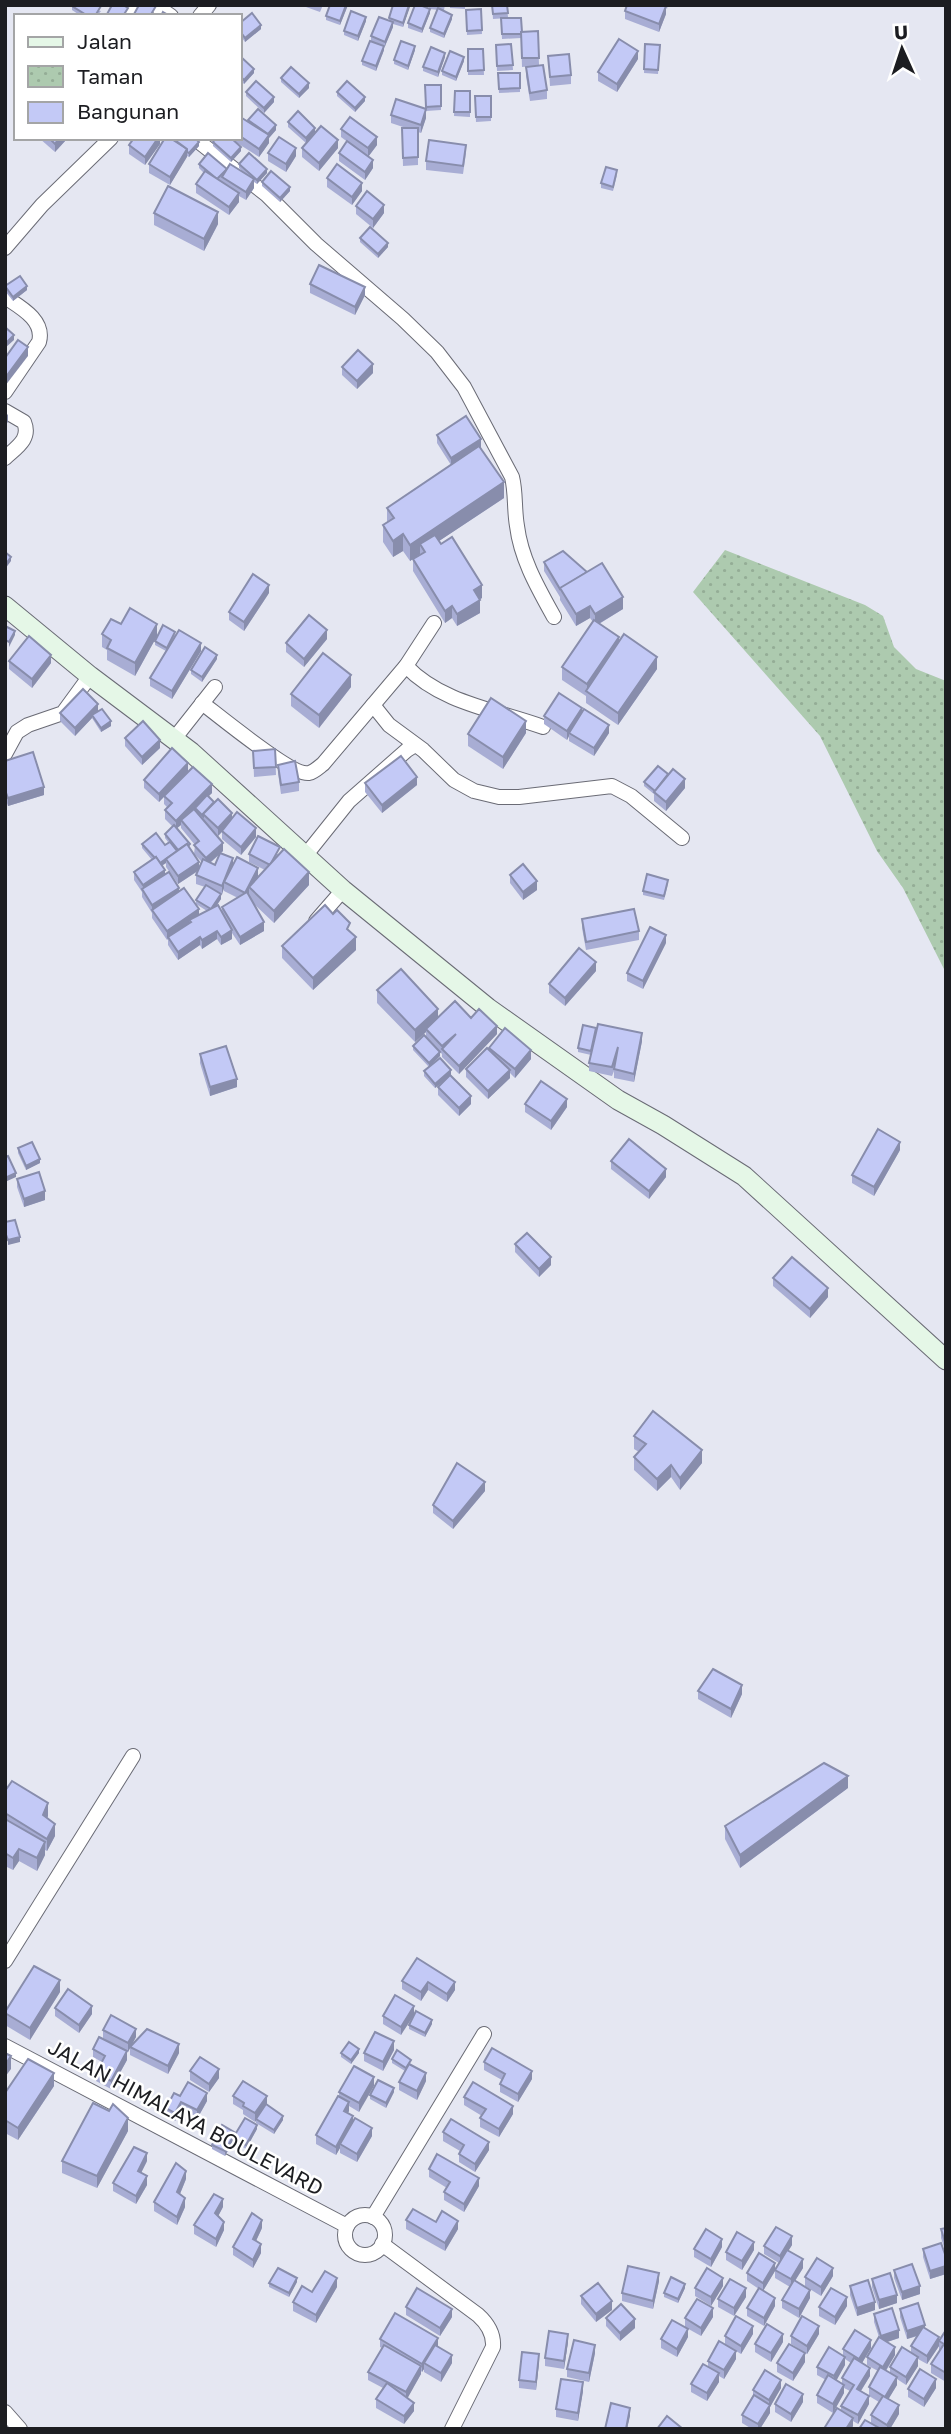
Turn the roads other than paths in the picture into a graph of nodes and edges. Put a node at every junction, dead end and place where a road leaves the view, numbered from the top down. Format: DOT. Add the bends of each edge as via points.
graph roads {
  1 [pos="124,5"];
  2 [pos="136,5"];
  3 [pos="109,140"];
  4 [pos="197,140"];
  5 [pos="5,248"];
  6 [pos="5,296"];
  7 [pos="5,392"];
  8 [pos="5,411"];
  9 [pos="5,458"];
  10 [pos="5,606"];
  11 [pos="554,617"];
  12 [pos="434,623"];
  13 [pos="406,666"];
  14 [pos="90,676"];
  15 [pos="215,687"];
  16 [pos="202,703"];
  17 [pos="373,705"];
  18 [pos="543,727"];
  19 [pos="174,739"];
  20 [pos="415,745"];
  21 [pos="5,754"];
  22 [pos="682,838"];
  23 [pos="305,856"];
  24 [pos="343,890"];
  25 [pos="304,932"];
  26 [pos="946,1360"];
  27 [pos="134,1756"];
  28 [pos="5,1961"];
  29 [pos="484,2034"];
  30 [pos="5,2046"];
  31 [pos="373,2217"];
  32 [pos="347,2226"];
  33 [pos="382,2244"];
  34 [pos="5,2412"];
  35 [pos="20,2429"];
  36 [pos="453,2429"];
  1 -- 2 [label="street"];
  3 -- 5 [label="street"];
  4 -- 11 [label="street" via="267,195 452,370 512,477 519,540"];
  6 -- 7 [label="street" via="33,319 41,334"];
  8 -- 9 [label="street" via="24,422 26,432"];
  10 -- 14 [label="street"];
  12 -- 13 [label="street"];
  13 -- 17 [label="street"];
  13 -- 18 [label="street" via="443,694"];
  14 -- 19 [label="street"];
  14 -- 21 [label="street" via="62,713 18,732"];
  15 -- 16 [label="street"];
  16 -- 17 [label="street" via="306,774 323,764"];
  16 -- 19 [label="street"];
  17 -- 20 [label="street"];
  19 -- 23 [label="street"];
  20 -- 22 [label="street" via="454,780 486,794 519,797 621,789"];
  20 -- 23 [label="street" via="349,801"];
  23 -- 24 [label="street"];
  24 -- 25 [label="street"];
  24 -- 26 [label="street" via="532,1040 618,1100 744,1177"];
  27 -- 28 [label="street"];
  29 -- 31 [label="street"];
  30 -- 32 [label="street, JALAN HIMALAYA BOULEVARD"];
  31 -- 32 [label="street" via="359,2216"];
  31 -- 33 [label="street" via="384,2229"];
  32 -- 33 [label="street" via="346,2241 355,2252 370,2254"];
  33 -- 36 [label="street" via="478,2315 493,2336 493,2347"];
  34 -- 35 [label="street"];
}
